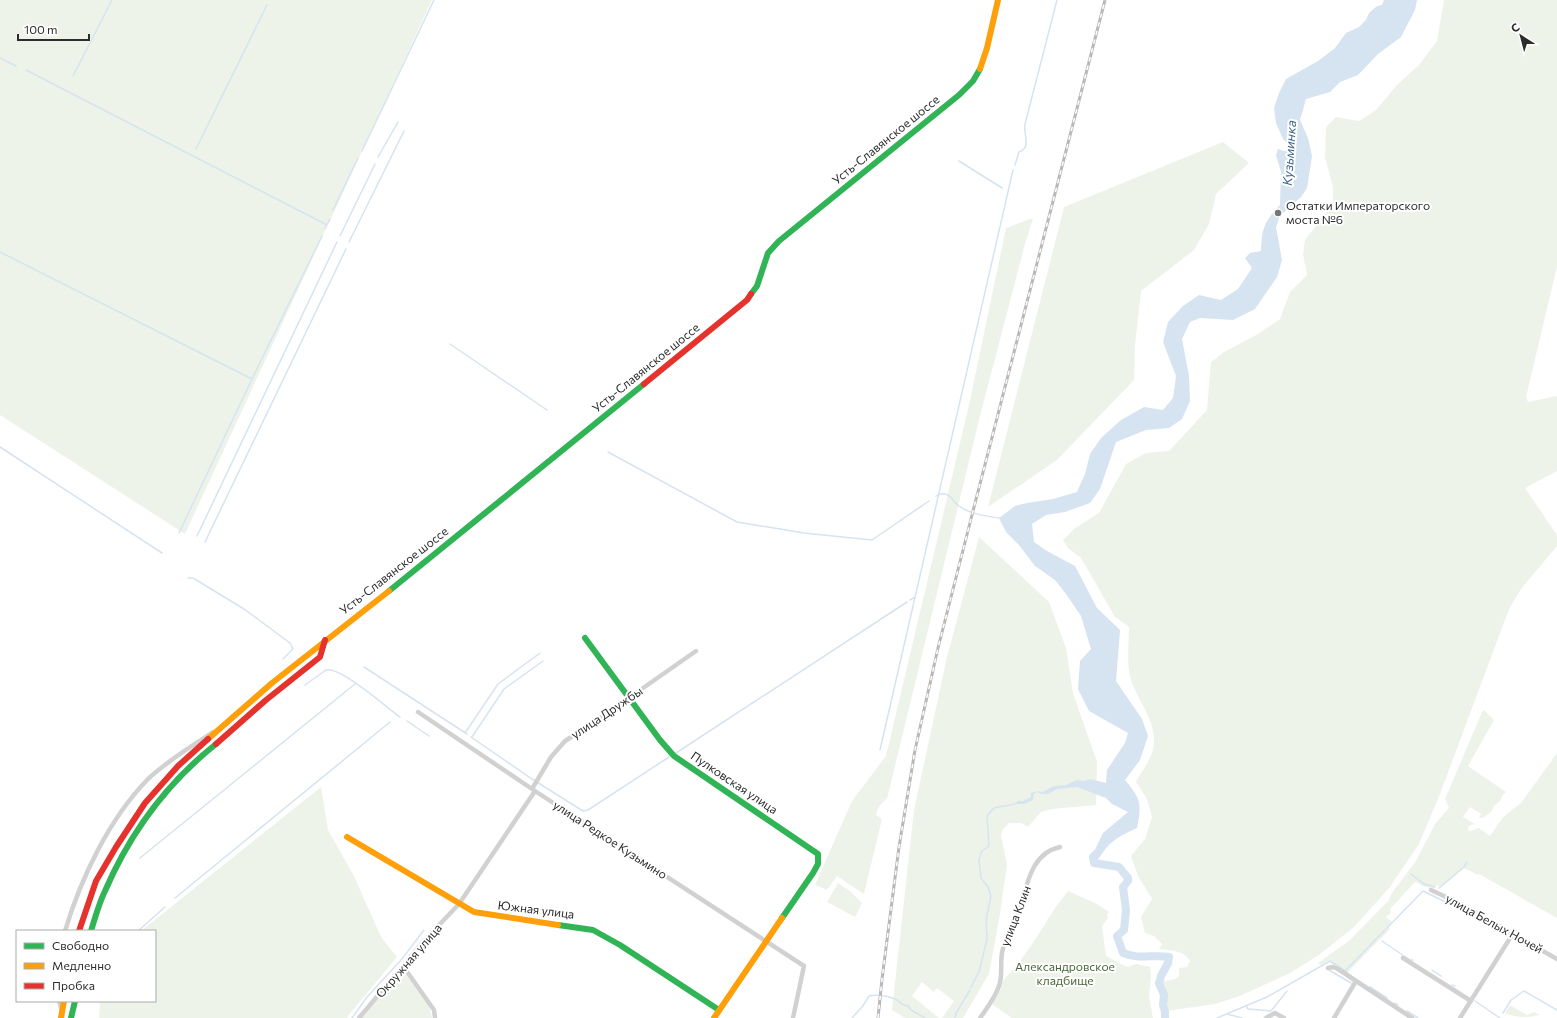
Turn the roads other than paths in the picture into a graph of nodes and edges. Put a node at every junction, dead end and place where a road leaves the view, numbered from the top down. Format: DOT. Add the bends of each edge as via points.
graph roads {
  1 [pos="998,0"];
  2 [pos="585,638"];
  3 [pos="325,640"];
  4 [pos="696,651"];
  5 [pos="629,698"];
  6 [pos="418,712"];
  7 [pos="229,721"];
  8 [pos="534,790"];
  9 [pos="347,837"];
  10 [pos="1060,847"];
  11 [pos="1431,890"];
  12 [pos="459,904"];
  13 [pos="65,930"];
  14 [pos="79,930"];
  15 [pos="91,930"];
  16 [pos="1512,935"];
  17 [pos="767,942"];
  18 [pos="1403,958"];
  19 [pos="1557,959"];
  20 [pos="403,966"];
  21 [pos="1328,968"];
  22 [pos="1356,981"];
  23 [pos="1471,1001"];
  24 [pos="59,1002"];
  25 [pos="64,1002"];
  26 [pos="74,1002"];
  27 [pos="719,1010"];
  28 [pos="61,1015"];
  29 [pos="71,1018"];
  30 [pos="359,1018"];
  31 [pos="435,1018"];
  32 [pos="714,1018"];
  33 [pos="793,1018"];
  34 [pos="980,1018"];
  35 [pos="1266,1018"];
  36 [pos="1284,1018"];
  37 [pos="1334,1018"];
  38 [pos="1412,1018"];
  39 [pos="1460,1018"];
  1 -- 3 [label="street, Усть-Славянское шоссе" via="981,65 972,82 779,241 768,253 757,286 747,300"];
  2 -- 5 [label="street, Пулковская улица"];
  3 -- 7 [label="street, Усть-Славянское шоссе"];
  3 -- 15 [label="street" via="320,657 197,759 153,806 114,871"];
  4 -- 5 [label="street, улица Дружбы"];
  5 -- 8 [label="street, улица Дружбы" via="565,741 551,757"];
  5 -- 17 [label="street, Пулковская улица" via="674,756 818,854 818,864"];
  6 -- 8 [label="street, улица Редкое Кузьмино"];
  7 -- 13 [label="street" via="158,770 127,806 93,859"];
  7 -- 14 [label="street, Усть-Славянское шоссе" via="178,766 145,802 96,881"];
  8 -- 12 [label="street, улица Дружбы"];
  8 -- 17 [label="street, улица Редкое Кузьмино"];
  9 -- 12 [label="street, Южная улица"];
  10 -- 34 [label="street, улица Клин" via="1040,857 1034,866 1017,917 1002,951 999,985 995,996"];
  11 -- 16 [label="street, улица Белых Ночей" via="1461,904"];
  12 -- 20 [label="street, Окружная улица"];
  12 -- 27 [label="street, Южная улица" via="487,915 593,930"];
  16 -- 19 [label="street, улица Белых Ночей"];
  16 -- 23 [label="street"];
  17 -- 27 [label="street"];
  17 -- 33 [label="street, улица Редкое Кузьмино" via="804,966"];
  18 -- 23 [label="street"];
  20 -- 30 [label="street, Окружная улица"];
  20 -- 31 [label="street" via="434,1010"];
  21 -- 22 [label="street" via="1338,969"];
  22 -- 37 [label="street"];
  22 -- 38 [label="street"];
  23 -- 39 [label="street"];
  24 -- 28 [label="street"];
  25 -- 28 [label="street"];
  26 -- 29 [label="street"];
  27 -- 32 [label="street"];
  35 -- 36 [label="street" via="1275,1013"];
}
